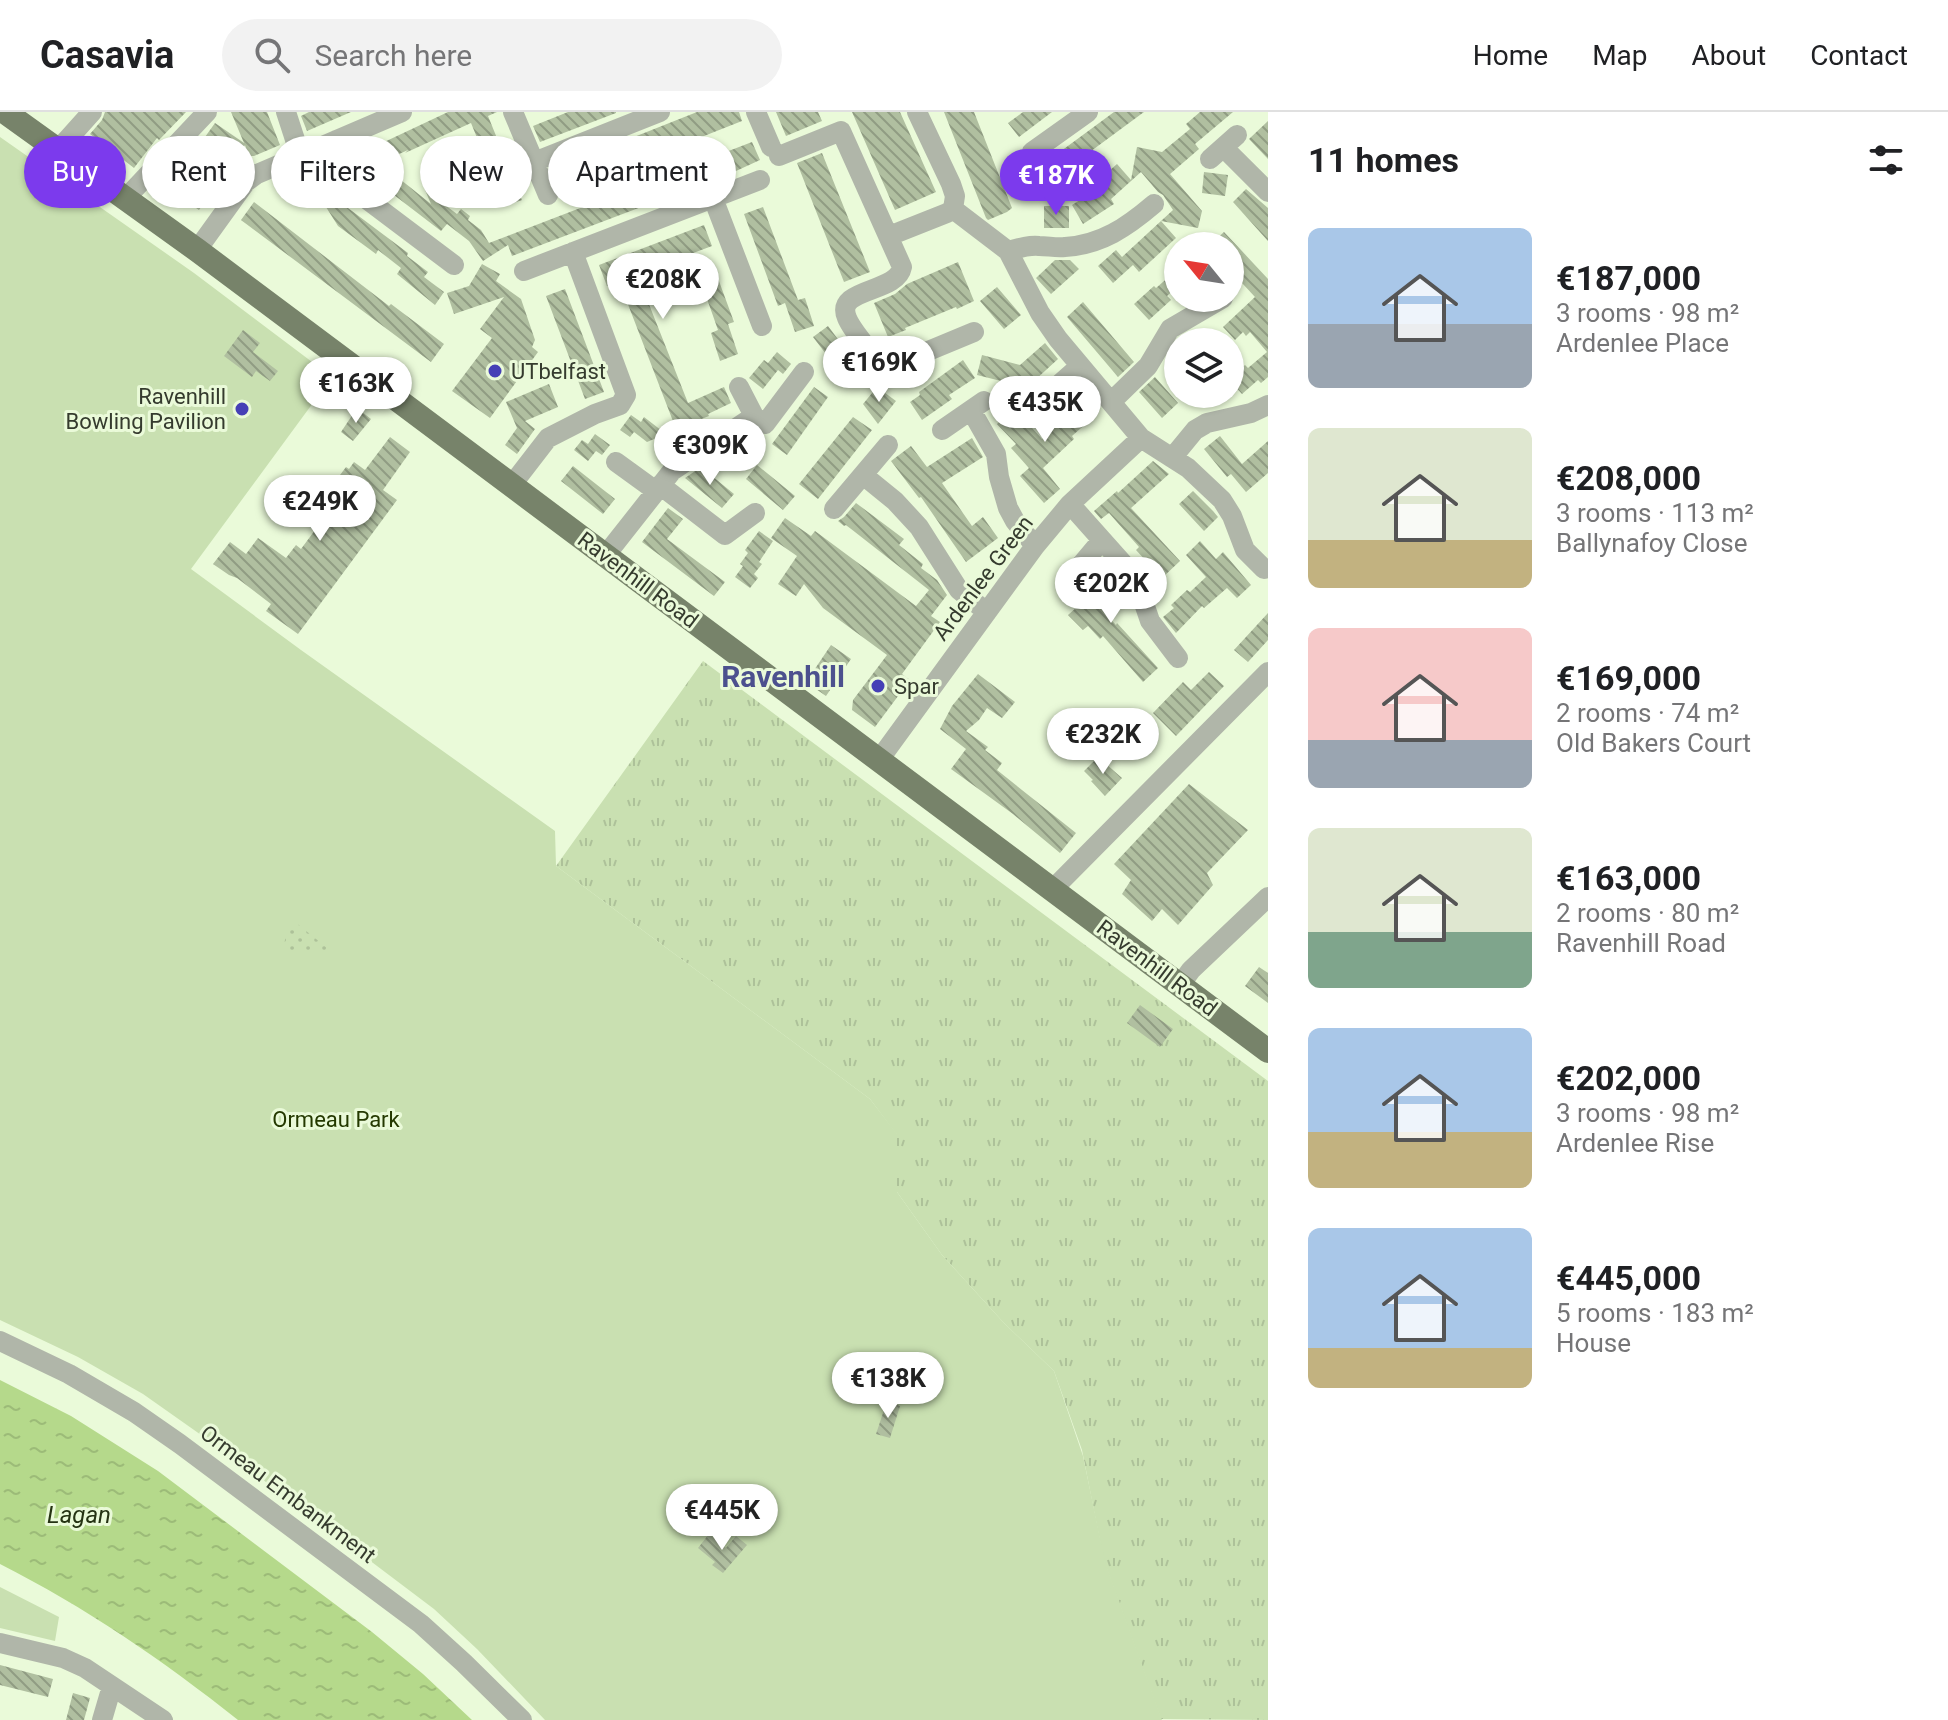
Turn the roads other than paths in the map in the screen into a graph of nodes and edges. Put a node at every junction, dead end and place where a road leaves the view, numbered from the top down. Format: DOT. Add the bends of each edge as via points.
graph roads {
  1 [pos="5,112"];
  2 [pos="92,112"];
  3 [pos="207,112"];
  4 [pos="286,112"];
  5 [pos="402,112"];
  6 [pos="513,112"];
  7 [pos="660,112"];
  8 [pos="756,112"];
  9 [pos="917,112"];
  10 [pos="1088,112"];
  11 [pos="38,136"];
  12 [pos="71,136"];
  13 [pos="294,136"];
  14 [pos="345,136"];
  15 [pos="1224,147"];
  16 [pos="1032,152"];
  17 [pos="534,162"];
  18 [pos="271,168"];
  19 [pos="760,180"];
  20 [pos="736,189"];
  21 [pos="1268,192"];
  22 [pos="548,195"];
  23 [pos="126,198"];
  24 [pos="126,200"];
  25 [pos="1154,204"];
  26 [pos="378,208"];
  27 [pos="687,208"];
  28 [pos="717,208"];
  29 [pos="953,209"];
  30 [pos="889,236"];
  31 [pos="197,250"];
  32 [pos="1008,251"];
  33 [pos="573,252"];
  34 [pos="454,265"];
  35 [pos="524,271"];
  36 [pos="1205,312"];
  37 [pos="762,326"];
  38 [pos="974,332"];
  39 [pos="1080,366"];
  40 [pos="804,372"];
  41 [pos="739,387"];
  42 [pos="1111,402"];
  43 [pos="1037,404"];
  44 [pos="1268,405"];
  45 [pos="754,416"];
  46 [pos="942,430"];
  47 [pos="1141,438"];
  48 [pos="888,445"];
  49 [pos="1172,458"];
  50 [pos="616,462"];
  51 [pos="863,475"];
  52 [pos="511,486"];
  53 [pos="658,488"];
  54 [pos="1070,504"];
  55 [pos="834,509"];
  56 [pos="755,513"];
  57 [pos="1102,540"];
  58 [pos="1035,546"];
  59 [pos="605,556"];
  60 [pos="1264,569"];
  61 [pos="1066,583"];
  62 [pos="987,612"];
  63 [pos="1178,658"];
  64 [pos="1268,672"];
  65 [pos="879,760"];
  66 [pos="1052,890"];
  67 [pos="1268,897"];
  68 [pos="1180,985"];
  69 [pos="1268,1051"];
  70 [pos="0,1341"];
  71 [pos="0,1643"];
  72 [pos="112,1686"];
  73 [pos="102,1720"];
  74 [pos="163,1720"];
  75 [pos="522,1720"];
  1 -- 11 [label="main road, Ravenhill Road"];
  2 -- 12 [label="street"];
  3 -- 23 [label="street"];
  4 -- 13 [label="street"];
  5 -- 14 [label="street"];
  6 -- 17 [label="street"];
  7 -- 17 [label="street"];
  8 -- 30 [label="street" via="775,152 841,131"];
  9 -- 29 [label="street" via="951,184"];
  10 -- 16 [label="street"];
  15 -- 21 [label="street"];
  17 -- 22 [label="street"];
  18 -- 31 [label="street" via="246,182"];
  19 -- 20 [label="street"];
  24 -- 31 [label="main road, Ravenhill Road"];
  25 -- 32 [label="street" via="1097,242"];
  26 -- 34 [label="street"];
  27 -- 33 [label="street"];
  28 -- 37 [label="street"];
  29 -- 30 [label="street"];
  29 -- 32 [label="street"];
  30 -- 38 [label="street" via="902,267 899,276 856,296 845,310 881,365 887,368"];
  31 -- 52 [label="main road, Ravenhill Road"];
  32 -- 39 [label="street" via="1040,313"];
  33 -- 35 [label="street"];
  33 -- 52 [label="street" via="626,395 620,405 548,438"];
  36 -- 42 [label="street" via="1170,329 1148,366"];
  39 -- 42 [label="street"];
  39 -- 43 [label="street"];
  40 -- 45 [label="street" via="765,424"];
  41 -- 45 [label="street"];
  42 -- 47 [label="street"];
  44 -- 49 [label="street" via="1207,423"];
  45 -- 53 [label="street" via="684,462"];
  46 -- 58 [label="street" via="978,405 1008,508"];
  47 -- 49 [label="street"];
  47 -- 54 [label="street, Ardenlee Green"];
  48 -- 51 [label="street"];
  49 -- 60 [label="street" via="1222,500 1232,516 1228,534"];
  50 -- 53 [label="street"];
  51 -- 55 [label="street"];
  51 -- 62 [label="street" via="919,527 959,590"];
  52 -- 59 [label="main road, Ravenhill Road"];
  53 -- 56 [label="street" via="725,535"];
  53 -- 59 [label="street"];
  54 -- 57 [label="street"];
  54 -- 58 [label="street, Ardenlee Green"];
  57 -- 61 [label="street"];
  57 -- 63 [label="street" via="1135,577 1150,621"];
  58 -- 62 [label="street, Ardenlee Green"];
  59 -- 65 [label="main road, Ravenhill Road"];
  62 -- 65 [label="street, Ardenlee Green"];
  64 -- 66 [label="street"];
  65 -- 66 [label="main road, Ravenhill Road"];
  66 -- 68 [label="main road, Ravenhill Road"];
  67 -- 68 [label="street"];
  68 -- 69 [label="main road, Ravenhill Road"];
  70 -- 75 [label="street, Ormeau Embankment" via="69,1374 180,1444 421,1624"];
  71 -- 72 [label="street" via="63,1658"];
  72 -- 73 [label="street"];
  72 -- 74 [label="street"];
}
